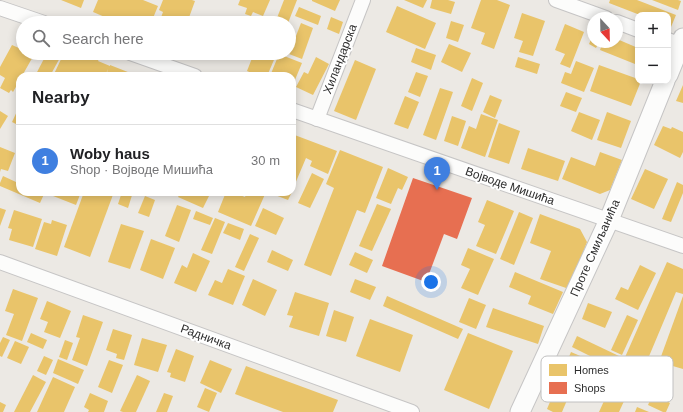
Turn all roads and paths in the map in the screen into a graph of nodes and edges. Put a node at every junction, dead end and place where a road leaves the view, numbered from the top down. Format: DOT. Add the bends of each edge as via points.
graph roads {
  1 [pos="363,0"];
  2 [pos="556,0"];
  3 [pos="0,8"];
  4 [pos="589,12"];
  5 [pos="23,16"];
  6 [pos="623,24"];
  7 [pos="635,29"];
  8 [pos="677,41"];
  9 [pos="150,60"];
  10 [pos="671,64"];
  11 [pos="185,72"];
  12 [pos="665,84"];
  13 [pos="296,111"];
  14 [pos="317,118"];
  15 [pos="609,220"];
  16 [pos="683,246"];
  17 [pos="0,262"];
  18 [pos="546,356"];
  19 [pos="541,367"];
  20 [pos="412,412"];
  21 [pos="520,412"];
  1 -- 14 [label="street, Хиландарска"];
  2 -- 4 [label="street"];
  3 -- 5 [label="street"];
  6 -- 7 [label="street"];
  8 -- 10 [label="street"];
  9 -- 11 [label="street"];
  12 -- 15 [label="street, Проте Смиљанића"];
  13 -- 14 [label="street, Војводе Мишића"];
  14 -- 15 [label="street, Војводе Мишића"];
  15 -- 16 [label="street, Војводе Мишића"];
  15 -- 18 [label="street, Проте Смиљанића"];
  17 -- 20 [label="street, Радничка"];
  19 -- 21 [label="street, Проте Смиљанића"];
}
